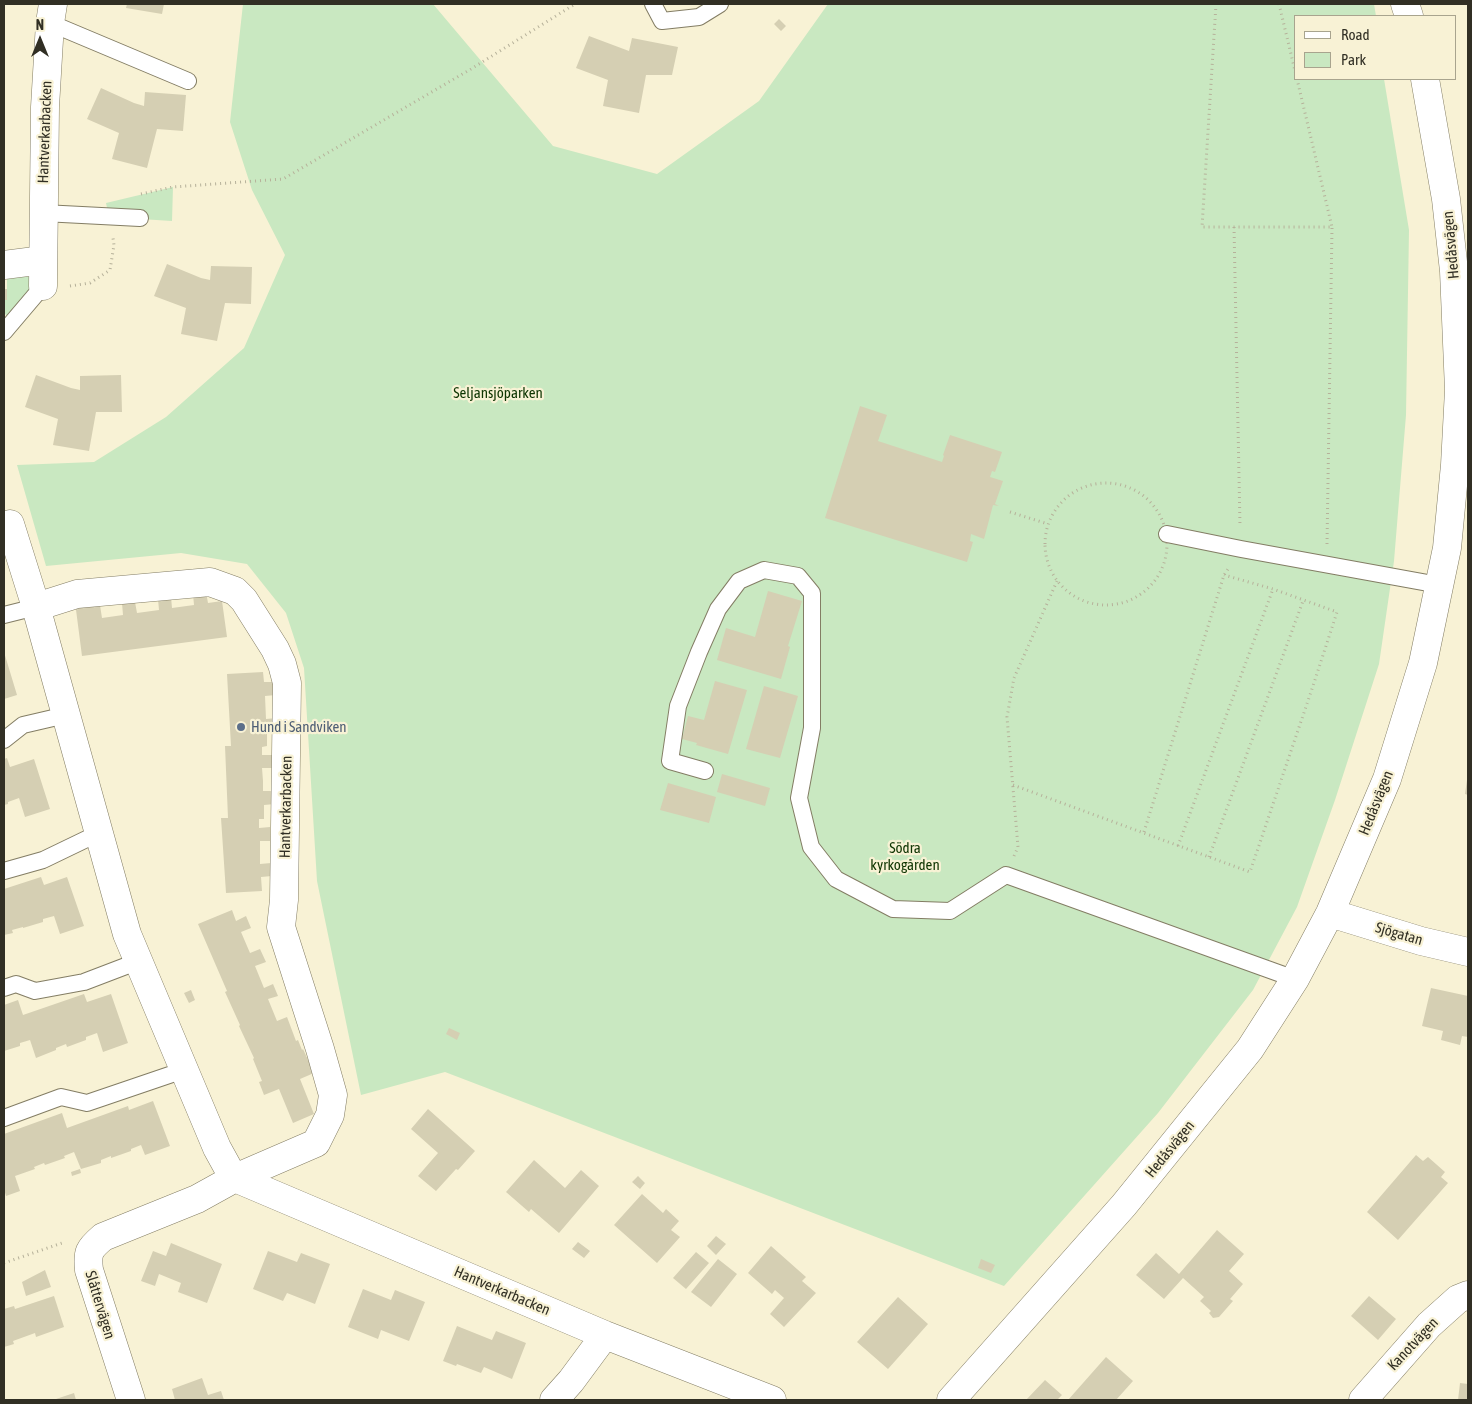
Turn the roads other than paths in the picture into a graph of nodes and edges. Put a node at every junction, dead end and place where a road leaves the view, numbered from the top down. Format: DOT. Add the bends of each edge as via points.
graph roads {
  1 [pos="653,4"];
  2 [pos="720,4"];
  3 [pos="52,14"];
  4 [pos="1425,80"];
  5 [pos="188,81"];
  6 [pos="43,213"];
  7 [pos="140,218"];
  8 [pos="4,265"];
  9 [pos="43,273"];
  10 [pos="4,332"];
  11 [pos="10,524"];
  12 [pos="1167,534"];
  13 [pos="1458,549"];
  14 [pos="1439,585"];
  15 [pos="36,607"];
  16 [pos="4,615"];
  17 [pos="66,715"];
  18 [pos="4,740"];
  19 [pos="705,771"];
  20 [pos="99,833"];
  21 [pos="4,871"];
  22 [pos="1330,913"];
  23 [pos="1468,952"];
  24 [pos="139,961"];
  25 [pos="1294,979"];
  26 [pos="4,988"];
  27 [pos="184,1070"];
  28 [pos="4,1118"];
  29 [pos="235,1178"];
  30 [pos="1468,1295"];
  31 [pos="606,1335"];
  32 [pos="131,1400"];
  33 [pos="554,1400"];
  34 [pos="772,1400"];
  35 [pos="951,1400"];
  36 [pos="1363,1400"];
  1 -- 2 [label="lane" via="662,21 699,17"];
  3 -- 5 [label="lane"];
  3 -- 6 [label="street, Hantverkarbacken" via="45,106"];
  4 -- 13 [label="street, Hedåsvägen" via="1446,199 1454,271 1459,390 1455,465"];
  6 -- 7 [label="lane"];
  6 -- 9 [label="street, Hantverkarbacken"];
  8 -- 9 [label="street"];
  9 -- 10 [label="lane"];
  11 -- 15 [label="street"];
  12 -- 14 [label="lane"];
  13 -- 14 [label="street, Hedåsvägen"];
  14 -- 22 [label="street, Hedåsvägen" via="1423,664 1387,779"];
  15 -- 16 [label="lane"];
  15 -- 17 [label="street"];
  15 -- 29 [label="street, Hantverkarbacken" via="77,594 210,582 235,591 244,600 282,664 287,683 287,715 281,927 332,1094 330,1115 316,1143"];
  17 -- 18 [label="lane" via="23,725"];
  17 -- 20 [label="street"];
  19 -- 25 [label="lane" via="670,761 678,706 718,609 739,581 764,570 798,576 812,593 812,728 799,798 811,847 836,878 893,909 950,911 1006,875"];
  20 -- 21 [label="lane" via="42,860"];
  20 -- 24 [label="street" via="127,934"];
  22 -- 23 [label="street, Sjögatan"];
  22 -- 25 [label="street, Hedåsvägen"];
  24 -- 26 [label="lane" via="84,982 35,991 16,984"];
  24 -- 27 [label="street"];
  25 -- 35 [label="street, Hedåsvägen" via="1250,1049 1124,1205"];
  27 -- 28 [label="lane" via="87,1103 60,1097"];
  27 -- 29 [label="street" via="217,1148"];
  29 -- 31 [label="street, Hantverkarbacken"];
  29 -- 32 [label="street, Slåttervägen" via="197,1199 103,1238 88,1256 88,1270"];
  30 -- 36 [label="street, Kanotvägen" via="1429,1325"];
  31 -- 33 [label="street"];
  31 -- 34 [label="street, Hantverkarbacken"];
}
